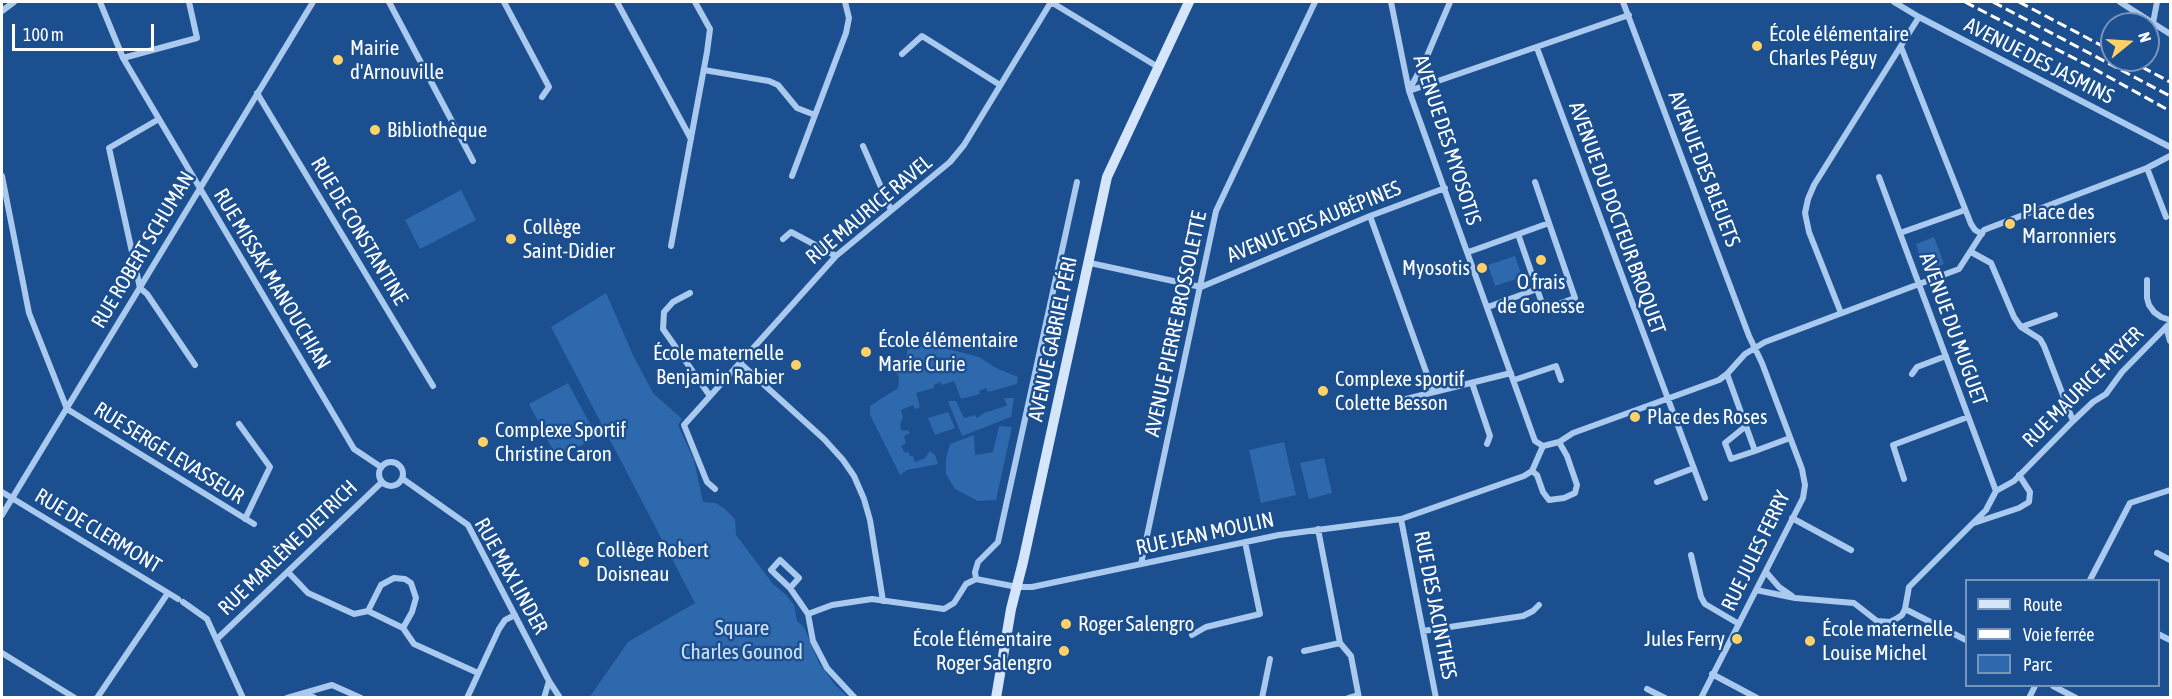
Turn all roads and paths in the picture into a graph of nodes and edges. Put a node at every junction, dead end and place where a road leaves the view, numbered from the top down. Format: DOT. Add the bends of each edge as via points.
graph roads {
  1 [pos="14,2"];
  2 [pos="100,2"];
  3 [pos="189,2"];
  4 [pos="313,2"];
  5 [pos="389,2"];
  6 [pos="504,2"];
  7 [pos="617,2"];
  8 [pos="695,2"];
  9 [pos="845,2"];
  10 [pos="1051,2"];
  11 [pos="1189,2"];
  12 [pos="1315,2"];
  13 [pos="1391,2"];
  14 [pos="1450,2"];
  15 [pos="1623,2"];
  16 [pos="1894,2"];
  17 [pos="2120,2"];
  18 [pos="2,11"];
  19 [pos="2135,12"];
  20 [pos="1629,15"];
  21 [pos="1919,17"];
  22 [pos="1901,47"];
  23 [pos="1537,48"];
  24 [pos="902,54"];
  25 [pos="123,58"];
  26 [pos="1158,67"];
  27 [pos="704,70"];
  28 [pos="1000,85"];
  29 [pos="1409,91"];
  30 [pos="257,93"];
  31 [pos="543,96"];
  32 [pos="815,115"];
  33 [pos="159,119"];
  34 [pos="691,139"];
  35 [pos="863,146"];
  36 [pos="2170,147"];
  37 [pos="2170,156"];
  38 [pos="473,161"];
  39 [pos="2147,168"];
  40 [pos="2,176"];
  41 [pos="792,176"];
  42 [pos="1879,177"];
  43 [pos="1077,182"];
  44 [pos="1535,182"];
  45 [pos="1445,188"];
  46 [pos="200,189"];
  47 [pos="891,210"];
  48 [pos="1965,210"];
  49 [pos="1370,216"];
  50 [pos="2166,217"];
  51 [pos="1548,223"];
  52 [pos="1900,233"];
  53 [pos="1518,234"];
  54 [pos="1982,234"];
  55 [pos="783,239"];
  56 [pos="670,246"];
  57 [pos="1468,252"];
  58 [pos="1971,252"];
  59 [pos="836,256"];
  60 [pos="1090,263"];
  61 [pos="2147,280"];
  62 [pos="1919,283"];
  63 [pos="1201,287"];
  64 [pos="140,288"];
  65 [pos="1537,289"];
  66 [pos="690,294"];
  67 [pos="1488,307"];
  68 [pos="1841,313"];
  69 [pos="2055,315"];
  70 [pos="2169,323"];
  71 [pos="2021,327"];
  72 [pos="2170,341"];
  73 [pos="1754,348"];
  74 [pos="1946,356"];
  75 [pos="740,363"];
  76 [pos="195,364"];
  77 [pos="1727,374"];
  78 [pos="1912,374"];
  79 [pos="1512,377"];
  80 [pos="1561,380"];
  81 [pos="1472,383"];
  82 [pos="433,386"];
  83 [pos="1433,391"];
  84 [pos="710,396"];
  85 [pos="1667,399"];
  86 [pos="1404,406"];
  87 [pos="67,410"];
  88 [pos="1968,417"];
  89 [pos="2073,420"];
  90 [pos="239,424"];
  91 [pos="1746,426"];
  92 [pos="1790,438"];
  93 [pos="1559,442"];
  94 [pos="1487,444"];
  95 [pos="1543,446"];
  96 [pos="1755,450"];
  97 [pos="381,467"];
  98 [pos="1694,468"];
  99 [pos="1532,471"];
  100 [pos="2019,476"];
  101 [pos="403,479"];
  102 [pos="1904,479"];
  103 [pos="382,482"];
  104 [pos="1657,482"];
  105 [pos="715,489"];
  106 [pos="2170,490"];
  107 [pos="1996,491"];
  108 [pos="2,492"];
  109 [pos="12,498"];
  110 [pos="1705,498"];
  111 [pos="2,516"];
  112 [pos="1792,518"];
  113 [pos="245,519"];
  114 [pos="1401,519"];
  115 [pos="254,524"];
  116 [pos="1973,524"];
  117 [pos="1318,529"];
  118 [pos="1245,542"];
  119 [pos="1851,550"];
  120 [pos="2157,553"];
  121 [pos="1691,555"];
  122 [pos="2170,560"];
  123 [pos="1141,564"];
  124 [pos="288,572"];
  125 [pos="1766,572"];
  126 [pos="976,579"];
  127 [pos="2091,579"];
  128 [pos="1017,587"];
  129 [pos="790,588"];
  130 [pos="1756,590"];
  131 [pos="168,593"];
  132 [pos="1795,598"];
  133 [pos="883,601"];
  134 [pos="1539,605"];
  135 [pos="1905,609"];
  136 [pos="368,611"];
  137 [pos="808,614"];
  138 [pos="515,615"];
  139 [pos="1739,624"];
  140 [pos="404,628"];
  141 [pos="1423,631"];
  142 [pos="1192,635"];
  143 [pos="217,639"];
  144 [pos="1965,639"];
  145 [pos="1340,643"];
  146 [pos="1304,651"];
  147 [pos="2,653"];
  148 [pos="1270,659"];
  149 [pos="478,673"];
  150 [pos="1712,674"];
  151 [pos="549,681"];
  152 [pos="2055,687"];
  153 [pos="1647,689"];
  154 [pos="304,692"];
  155 [pos="1358,696"];
  156 [pos="75,698"];
  157 [pos="97,698"];
  158 [pos="243,698"];
  159 [pos="287,698"];
  160 [pos="315,698"];
  161 [pos="361,698"];
  162 [pos="466,698"];
  163 [pos="544,698"];
  164 [pos="560,698"];
  165 [pos="855,698"];
  166 [pos="996,698"];
  167 [pos="1262,698"];
  168 [pos="1348,698"];
  169 [pos="1436,698"];
  170 [pos="1665,698"];
  171 [pos="1701,698"];
  172 [pos="1757,698"];
  173 [pos="2076,698"];
  1 -- 18 [label="street"];
  2 -- 25 [label="street, RUE MISSAK MANOUCHIAN"];
  3 -- 25 [label="street" via="197,38"];
  4 -- 30 [label="street, RUE ROBERT SCHUMAN"];
  5 -- 38 [label="street"];
  6 -- 31 [label="street" via="549,87"];
  7 -- 34 [label="street"];
  8 -- 27 [label="street" via="710,28"];
  9 -- 32 [label="street" via="849,18 846,33"];
  10 -- 26 [label="street"];
  10 -- 28 [label="street, RUE MAURICE RAVEL"];
  11 -- 26 [label="main road, AVENUE GABRIEL PÉRI"];
  12 -- 63 [label="street, AVENUE PIERRE BROSSOLETTE" via="1216,210"];
  13 -- 29 [label="street, AVENUE DES MYOSOTIS"];
  14 -- 29 [label="street"];
  15 -- 20 [label="street, AVENUE DES BLEUETS"];
  16 -- 21 [label="street, AVENUE DES JASMINS"];
  17 -- 19 [label="street"];
  20 -- 23 [label="street"];
  20 -- 73 [label="street, AVENUE DES BLEUETS"];
  21 -- 22 [label="street"];
  21 -- 36 [label="street, AVENUE DES JASMINS"];
  22 -- 48 [label="street"];
  22 -- 68 [label="street" via="1808,199 1805,213 1809,232"];
  23 -- 29 [label="street"];
  23 -- 85 [label="street, AVENUE DU DOCTEUR BROQUET"];
  24 -- 28 [label="street" via="922,36"];
  25 -- 33 [label="street, RUE MISSAK MANOUCHIAN"];
  26 -- 60 [label="main road, AVENUE GABRIEL PÉRI" via="1107,177"];
  27 -- 32 [label="street" via="769,81 778,85 797,108"];
  27 -- 34 [label="street"];
  28 -- 47 [label="street, RUE MAURICE RAVEL" via="951,162"];
  29 -- 45 [label="street, AVENUE DES MYOSOTIS"];
  30 -- 46 [label="street, RUE ROBERT SCHUMAN"];
  30 -- 82 [label="street, RUE DE CONSTANTINE"];
  32 -- 41 [label="street"];
  33 -- 46 [label="street, RUE MISSAK MANOUCHIAN"];
  33 -- 64 [label="street" via="109,148"];
  34 -- 56 [label="street"];
  35 -- 47 [label="street"];
  37 -- 39 [label="street"];
  39 -- 50 [label="street"];
  39 -- 54 [label="street"];
  40 -- 87 [label="street" via="29,313"];
  42 -- 52 [label="street, AVENUE DU MUGUET"];
  43 -- 126 [label="street" via="998,542 978,562"];
  44 -- 51 [label="street"];
  45 -- 49 [label="street, AVENUE DES AUBÉPINES"];
  45 -- 57 [label="street, AVENUE DES MYOSOTIS"];
  46 -- 64 [label="street, RUE ROBERT SCHUMAN"];
  46 -- 97 [label="street, RUE MISSAK MANOUCHIAN" via="351,445"];
  47 -- 59 [label="street, RUE MAURICE RAVEL"];
  48 -- 52 [label="street"];
  48 -- 54 [label="street" via="1975,230"];
  49 -- 63 [label="street, AVENUE DES AUBÉPINES"];
  49 -- 83 [label="street"];
  51 -- 53 [label="street, AVENUE DES MYOSOTIS"];
  51 -- 65 [label="street" via="1575,298 1544,309"];
  52 -- 62 [label="street, AVENUE DU MUGUET"];
  53 -- 57 [label="street, AVENUE DES MYOSOTIS"];
  53 -- 65 [label="street"];
  54 -- 58 [label="street"];
  55 -- 59 [label="street" via="791,232"];
  57 -- 67 [label="street, AVENUE DES MYOSOTIS"];
  58 -- 62 [label="street" via="1959,269"];
  58 -- 71 [label="street" via="1994,268"];
  59 -- 75 [label="street, RUE MAURICE RAVEL"];
  60 -- 63 [label="street"];
  60 -- 128 [label="main road, AVENUE GABRIEL PÉRI"];
  61 -- 70 [label="street" via="2149,305"];
  62 -- 68 [label="street"];
  62 -- 74 [label="street, AVENUE DU MUGUET"];
  63 -- 123 [label="street, AVENUE PIERRE BROSSOLETTE"];
  64 -- 76 [label="street"];
  64 -- 87 [label="street, RUE ROBERT SCHUMAN"];
  65 -- 67 [label="street"];
  66 -- 84 [label="street" via="673,302 664,312 663,329"];
  67 -- 79 [label="street, AVENUE DES MYOSOTIS"];
  68 -- 73 [label="street"];
  69 -- 71 [label="street"];
  70 -- 72 [label="street"];
  70 -- 89 [label="street, RUE MAURICE MEYER" via="2106,394"];
  71 -- 89 [label="street" via="2044,346"];
  73 -- 77 [label="street"];
  73 -- 92 [label="street, RUE JULES FERRY"];
  74 -- 78 [label="street" via="1917,367"];
  74 -- 88 [label="street, AVENUE DU MUGUET"];
  75 -- 84 [label="street, RUE MAURICE RAVEL"];
  75 -- 133 [label="street" via="824,439 854,476 870,520"];
  77 -- 85 [label="street"];
  77 -- 91 [label="street"];
  79 -- 80 [label="street" via="1556,366"];
  79 -- 81 [label="street"];
  79 -- 95 [label="street, AVENUE DES MYOSOTIS" via="1535,441"];
  81 -- 83 [label="street"];
  81 -- 94 [label="street" via="1490,436"];
  83 -- 86 [label="street" via="1406,399"];
  84 -- 105 [label="street, RUE MAURICE RAVEL" via="684,425 707,482"];
  85 -- 93 [label="street" via="1573,433"];
  85 -- 98 [label="street, AVENUE DU DOCTEUR BROQUET"];
  87 -- 109 [label="street, RUE ROBERT SCHUMAN"];
  87 -- 113 [label="street, RUE SERGE LEVASSEUR"];
  88 -- 102 [label="street" via="1893,445"];
  88 -- 107 [label="street, AVENUE DU MUGUET"];
  89 -- 100 [label="street, RUE MAURICE MEYER"];
  90 -- 113 [label="street" via="270,467"];
  91 -- 96 [label="street"];
  91 -- 96 [label="street" via="1725,443 1731,459"];
  92 -- 96 [label="street"];
  92 -- 112 [label="street, RUE JULES FERRY" via="1805,485"];
  93 -- 95 [label="street"];
  93 -- 99 [label="street" via="1577,485 1575,493 1549,500"];
  95 -- 99 [label="street"];
  97 -- 101 [label="street" via="396,462 404,471"];
  97 -- 103 [label="street"];
  98 -- 104 [label="street"];
  98 -- 110 [label="street, AVENUE DU DOCTEUR BROQUET"];
  99 -- 114 [label="street, RUE JEAN MOULIN"];
  100 -- 107 [label="street, RUE MAURICE MEYER"];
  100 -- 116 [label="street, RUE MAURICE MEYER" via="2030,492 2029,502"];
  101 -- 103 [label="street" via="393,486"];
  101 -- 138 [label="street, RUE MAX LINDER" via="468,525"];
  103 -- 124 [label="street, RUE MARLÈNE DIETRICH"];
  106 -- 127 [label="street" via="2130,503"];
  107 -- 116 [label="street, RUE MAURICE MEYER"];
  108 -- 109 [label="street, RUE DE CLERMONT"];
  109 -- 111 [label="street, RUE ROBERT SCHUMAN"];
  109 -- 131 [label="street, RUE DE CLERMONT"];
  112 -- 119 [label="street"];
  112 -- 125 [label="street, RUE JULES FERRY"];
  113 -- 115 [label="street, RUE SERGE LEVASSEUR"];
  114 -- 117 [label="street, RUE JEAN MOULIN"];
  114 -- 141 [label="street, RUE DES JACINTHES"];
  116 -- 135 [label="street, RUE MAURICE MEYER" via="1909,587"];
  117 -- 118 [label="street, RUE JEAN MOULIN"];
  117 -- 145 [label="street"];
  118 -- 123 [label="street, RUE JEAN MOULIN"];
  118 -- 142 [label="street" via="1260,614 1206,627"];
  120 -- 122 [label="street"];
  121 -- 139 [label="street" via="1705,603"];
  123 -- 128 [label="street, RUE JEAN MOULIN"];
  124 -- 136 [label="street" via="309,593 354,614"];
  124 -- 143 [label="street, RUE MARLÈNE DIETRICH"];
  125 -- 130 [label="street, RUE JULES FERRY"];
  125 -- 132 [label="street"];
  126 -- 128 [label="street, RUE JEAN MOULIN"];
  126 -- 133 [label="street" via="966,584 954,603 944,609"];
  128 -- 166 [label="main road, AVENUE GABRIEL PÉRI"];
  129 -- 129 [label="street" via="799,578 780,561 771,570"];
  129 -- 137 [label="street"];
  130 -- 132 [label="street"];
  130 -- 139 [label="street, RUE JULES FERRY"];
  131 -- 143 [label="street, RUE DE CLERMONT" via="207,619"];
  131 -- 157 [label="street"];
  132 -- 135 [label="street" via="1854,603 1876,621 1884,622 1896,619"];
  133 -- 137 [label="street" via="844,602"];
  134 -- 141 [label="street" via="1523,616"];
  135 -- 144 [label="street"];
  136 -- 140 [label="street"];
  136 -- 140 [label="street" via="381,585 394,578 405,579 411,583 416,598"];
  137 -- 165 [label="street" via="819,656"];
  138 -- 149 [label="street" via="498,629"];
  138 -- 151 [label="street, RUE MAX LINDER"];
  139 -- 150 [label="street, RUE JULES FERRY"];
  140 -- 149 [label="street" via="414,644"];
  141 -- 169 [label="street, RUE DES JACINTHES"];
  143 -- 158 [label="street, RUE DE CLERMONT"];
  145 -- 146 [label="street"];
  145 -- 155 [label="street" via="1351,656"];
  147 -- 156 [label="street"];
  148 -- 167 [label="street"];
  149 -- 162 [label="street"];
  150 -- 171 [label="street, RUE JULES FERRY"];
  150 -- 172 [label="street"];
  151 -- 163 [label="street"];
  151 -- 164 [label="street, RUE MAX LINDER"];
  152 -- 173 [label="street"];
  153 -- 170 [label="street"];
  154 -- 159 [label="street"];
  154 -- 160 [label="street"];
  154 -- 161 [label="street" via="332,685"];
  155 -- 168 [label="street"];
}
